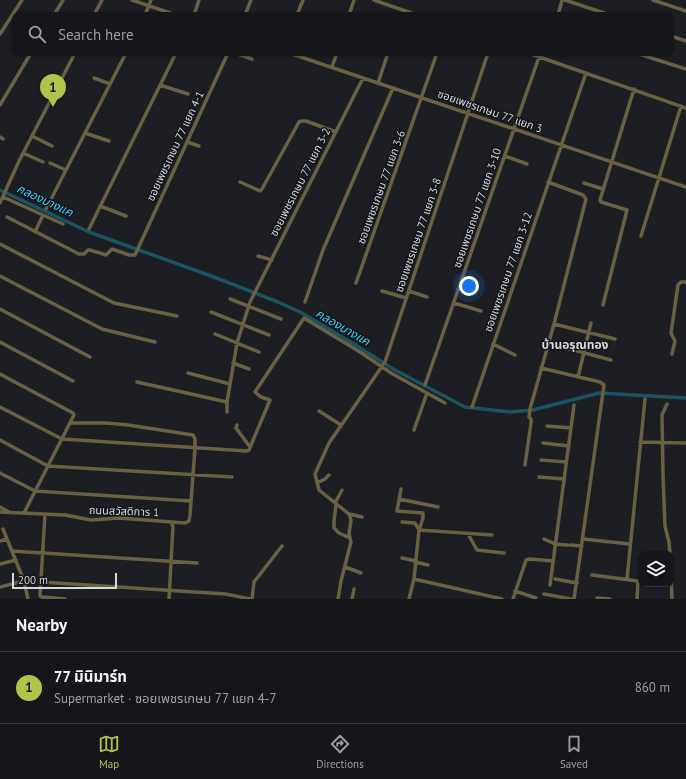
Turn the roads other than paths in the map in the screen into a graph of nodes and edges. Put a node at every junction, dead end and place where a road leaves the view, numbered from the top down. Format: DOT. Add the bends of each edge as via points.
graph roads {
  1 [pos="22,0"];
  2 [pos="63,0"];
  3 [pos="102,0"];
  4 [pos="132,0"];
  5 [pos="151,0"];
  6 [pos="199,0"];
  7 [pos="251,0"];
  8 [pos="303,0"];
  9 [pos="354,0"];
  10 [pos="374,0"];
  11 [pos="564,0"];
  12 [pos="653,0"];
  13 [pos="149,6"];
  14 [pos="403,10"];
  15 [pos="686,11"];
  16 [pos="14,12"];
  17 [pos="56,12"];
  18 [pos="96,12"];
  19 [pos="146,12"];
  20 [pos="167,12"];
  21 [pos="195,12"];
  22 [pos="246,12"];
  23 [pos="298,12"];
  24 [pos="350,12"];
  25 [pos="409,12"];
  26 [pos="559,12"];
  27 [pos="601,12"];
  28 [pos="12,15"];
  29 [pos="0,34"];
  30 [pos="674,37"];
  31 [pos="686,40"];
  32 [pos="29,56"];
  33 [pos="73,56"];
  34 [pos="124,56"];
  35 [pos="174,56"];
  36 [pos="227,56"];
  37 [pos="244,56"];
  38 [pos="298,56"];
  39 [pos="336,56"];
  40 [pos="387,56"];
  41 [pos="436,56"];
  42 [pos="487,56"];
  43 [pos="645,56"];
  44 [pos="539,57"];
  45 [pos="252,59"];
  46 [pos="332,67"];
  47 [pos="686,69"];
  48 [pos="586,73"];
  49 [pos="94,78"];
  50 [pos="363,78"];
  51 [pos="378,83"];
  52 [pos="110,84"];
  53 [pos="160,85"];
  54 [pos="393,88"];
  55 [pos="634,89"];
  56 [pos="188,94"];
  57 [pos="422,98"];
  58 [pos="0,105"];
  59 [pos="680,106"];
  60 [pos="686,108"];
  61 [pos="468,113"];
  62 [pos="514,128"];
  63 [pos="336,132"];
  64 [pos="85,133"];
  65 [pos="32,136"];
  66 [pos="109,141"];
  67 [pos="187,142"];
  68 [pos="561,144"];
  69 [pos="52,146"];
  70 [pos="199,146"];
  71 [pos="23,153"];
  72 [pos="505,156"];
  73 [pos="611,161"];
  74 [pos="43,162"];
  75 [pos="50,163"];
  76 [pos="527,164"];
  77 [pos="66,170"];
  78 [pos="659,177"];
  79 [pos="240,182"];
  80 [pos="548,182"];
  81 [pos="584,183"];
  82 [pos="686,187"];
  83 [pos="603,189"];
  84 [pos="3,197"];
  85 [pos="0,203"];
  86 [pos="100,206"];
  87 [pos="46,209"];
  88 [pos="43,215"];
  89 [pos="126,216"];
  90 [pos="8,217"];
  91 [pos="63,224"];
  92 [pos="89,229"];
  93 [pos="35,232"];
  94 [pos="641,236"];
  95 [pos="0,244"];
  96 [pos="258,256"];
  97 [pos="272,260"];
  98 [pos="0,276"];
  99 [pos="686,282"];
  100 [pos="356,283"];
  101 [pos="382,290"];
  102 [pos="409,291"];
  103 [pos="427,297"];
  104 [pos="406,298"];
  105 [pos="230,299"];
  106 [pos="305,302"];
  107 [pos="454,303"];
  108 [pos="249,306"];
  109 [pos="603,306"];
  110 [pos="0,309"];
  111 [pos="481,311"];
  112 [pos="211,312"];
  113 [pos="177,316"];
  114 [pos="280,319"];
  115 [pos="591,322"];
  116 [pos="242,324"];
  117 [pos="554,324"];
  118 [pos="589,332"];
  119 [pos="215,334"];
  120 [pos="269,335"];
  121 [pos="615,339"];
  122 [pos="0,342"];
  123 [pos="155,342"];
  124 [pos="237,343"];
  125 [pos="493,344"];
  126 [pos="548,344"];
  127 [pos="259,352"];
  128 [pos="584,353"];
  129 [pos="672,354"];
  130 [pos="515,355"];
  131 [pos="90,357"];
  132 [pos="611,360"];
  133 [pos="233,363"];
  134 [pos="381,367"];
  135 [pos="541,368"];
  136 [pos="249,369"];
  137 [pos="188,373"];
  138 [pos="0,374"];
  139 [pos="578,377"];
  140 [pos="73,381"];
  141 [pos="137,382"];
  142 [pos="230,384"];
  143 [pos="425,385"];
  144 [pos="427,393"];
  145 [pos="645,399"];
  146 [pos="227,402"];
  147 [pos="445,403"];
  148 [pos="667,404"];
  149 [pos="574,405"];
  150 [pos="0,407"];
  151 [pos="472,407"];
  152 [pos="319,410"];
  153 [pos="227,412"];
  154 [pos="70,423"];
  155 [pos="237,425"];
  156 [pos="341,425"];
  157 [pos="547,426"];
  158 [pos="571,428"];
  159 [pos="414,430"];
  160 [pos="62,439"];
  161 [pos="0,440"];
  162 [pos="640,442"];
  163 [pos="663,442"];
  164 [pos="544,443"];
  165 [pos="686,443"];
  166 [pos="569,446"];
  167 [pos="250,447"];
  168 [pos="195,448"];
  169 [pos="541,460"];
  170 [pos="566,462"];
  171 [pos="525,465"];
  172 [pos="48,466"];
  173 [pos="0,473"];
  174 [pos="193,475"];
  175 [pos="329,475"];
  176 [pos="232,478"];
  177 [pos="539,478"];
  178 [pos="564,479"];
  179 [pos="317,483"];
  180 [pos="401,489"];
  181 [pos="342,490"];
  182 [pos="35,491"];
  183 [pos="399,499"];
  184 [pos="191,501"];
  185 [pos="336,504"];
  186 [pos="0,507"];
  187 [pos="438,507"];
  188 [pos="0,512"];
  189 [pos="10,512"];
  190 [pos="24,513"];
  191 [pos="45,514"];
  192 [pos="349,514"];
  193 [pos="362,517"];
  194 [pos="170,522"];
  195 [pos="402,522"];
  196 [pos="3,529"];
  197 [pos="419,530"];
  198 [pos="468,534"];
  199 [pos="492,536"];
  200 [pos="350,538"];
  201 [pos="7,539"];
  202 [pos="544,539"];
  203 [pos="583,539"];
  204 [pos="0,541"];
  205 [pos="556,544"];
  206 [pos="630,544"];
  207 [pos="282,546"];
  208 [pos="582,546"];
  209 [pos="12,551"];
  210 [pos="670,551"];
  211 [pos="42,552"];
  212 [pos="504,553"];
  213 [pos="402,558"];
  214 [pos="16,560"];
  215 [pos="171,561"];
  216 [pos="416,561"];
  217 [pos="553,561"];
  218 [pos="197,563"];
  219 [pos="0,564"];
  220 [pos="428,565"];
  221 [pos="345,567"];
  222 [pos="361,573"];
  223 [pos="592,575"];
  224 [pos="414,579"];
  225 [pos="555,579"];
  226 [pos="627,579"];
  227 [pos="24,581"];
  228 [pos="41,582"];
  229 [pos="577,583"];
  230 [pos="550,585"];
  231 [pos="0,587"];
  232 [pos="672,587"];
  233 [pos="169,590"];
  234 [pos="354,590"];
  235 [pos="515,592"];
  236 [pos="544,594"];
  237 [pos="536,598"];
  238 [pos="597,598"];
  239 [pos="28,599"];
  240 [pos="66,599"];
  241 [pos="169,599"];
  242 [pos="251,599"];
  243 [pos="338,599"];
  244 [pos="352,599"];
  245 [pos="408,599"];
  246 [pos="502,599"];
  247 [pos="513,599"];
  248 [pos="571,599"];
  249 [pos="574,599"];
  250 [pos="610,599"];
  251 [pos="637,599"];
  252 [pos="672,599"];
  1 -- 16 [label="street"];
  2 -- 17 [label="street"];
  3 -- 18 [label="street"];
  4 -- 13 [label="street"];
  5 -- 13 [label="street"];
  6 -- 21 [label="street"];
  7 -- 22 [label="street"];
  8 -- 23 [label="street"];
  9 -- 24 [label="street"];
  10 -- 14 [label="street"];
  11 -- 26 [label="street"];
  11 -- 27 [label="street"];
  12 -- 15 [label="street"];
  13 -- 19 [label="street"];
  13 -- 20 [label="street"];
  14 -- 25 [label="street"];
  28 -- 29 [label="street"];
  30 -- 31 [label="street"];
  32 -- 58 [label="street"];
  33 -- 65 [label="street"];
  34 -- 52 [label="street"];
  35 -- 53 [label="street"];
  36 -- 67 [label="street, ซอยเพชรเกษม 77 แยก 4-1"];
  37 -- 45 [label="street"];
  38 -- 46 [label="street, ซอยเพชรเกษม 77 แยก 3"];
  39 -- 46 [label="street"];
  40 -- 51 [label="street"];
  41 -- 57 [label="street, ซอยเพชรเกษม 77 แยก 3-6"];
  42 -- 61 [label="street, ซอยเพชรเกษม 77 แยก 3-8"];
  43 -- 47 [label="street"];
  44 -- 48 [label="street"];
  44 -- 62 [label="street, ซอยเพชรเกษม 77 แยก 3-10"];
  46 -- 50 [label="street, ซอยเพชรเกษม 77 แยก 3"];
  48 -- 55 [label="street"];
  48 -- 68 [label="street, ซอยเพชรเกษม 77 แยก 3-12"];
  49 -- 52 [label="street"];
  50 -- 51 [label="street, ซอยเพชรเกษม 77 แยก 3"];
  50 -- 63 [label="street, ซอยเพชรเกษม 77 แยก 3-2"];
  51 -- 54 [label="street, ซอยเพชรเกษม 77 แยก 3"];
  52 -- 64 [label="street"];
  53 -- 56 [label="street"];
  53 -- 86 [label="street"];
  54 -- 57 [label="street, ซอยเพชรเกษม 77 แยก 3"];
  54 -- 106 [label="street" via="323,250"];
  55 -- 59 [label="street"];
  55 -- 73 [label="street"];
  57 -- 61 [label="street, ซอยเพชรเกษม 77 แยก 3"];
  57 -- 100 [label="street, ซอยเพชรเกษม 77 แยก 3-6"];
  59 -- 60 [label="street"];
  59 -- 78 [label="street"];
  61 -- 62 [label="street, ซอยเพชรเกษม 77 แยก 3"];
  61 -- 102 [label="street, ซอยเพชรเกษม 77 แยก 3-8"];
  62 -- 68 [label="street, ซอยเพชรเกษม 77 แยก 3"];
  62 -- 72 [label="street, ซอยเพชรเกษม 77 แยก 3-10"];
  63 -- 79 [label="street" via="306,121 299,122 262,189 260,191"];
  63 -- 97 [label="street, ซอยเพชรเกษม 77 แยก 3-2"];
  64 -- 66 [label="street"];
  64 -- 77 [label="street"];
  65 -- 69 [label="street"];
  65 -- 71 [label="street"];
  67 -- 70 [label="street"];
  67 -- 93 [label="street, ซอยเพชรเกษม 77 แยก 4-1" via="134,256 112,249 106,255 90,250 79,254"];
  68 -- 73 [label="street, ซอยเพชรเกษม 77 แยก 3"];
  68 -- 80 [label="street, ซอยเพชรเกษม 77 แยก 3-12"];
  71 -- 74 [label="street"];
  71 -- 84 [label="street"];
  72 -- 76 [label="street"];
  72 -- 107 [label="street, ซอยเพชรเกษม 77 แยก 3-10"];
  73 -- 78 [label="street, ซอยเพชรเกษม 77 แยก 3"];
  73 -- 83 [label="street"];
  75 -- 77 [label="street"];
  77 -- 87 [label="street"];
  78 -- 82 [label="street, ซอยเพชรเกษม 77 แยก 3"];
  78 -- 94 [label="street"];
  80 -- 117 [label="street" via="583,195 586,199"];
  80 -- 125 [label="street, ซอยเพชรเกษม 77 แยก 3-12"];
  81 -- 83 [label="street"];
  83 -- 109 [label="street" via="601,202 627,210"];
  84 -- 85 [label="street"];
  84 -- 88 [label="street"];
  86 -- 89 [label="street"];
  86 -- 92 [label="street"];
  88 -- 91 [label="street"];
  88 -- 93 [label="street"];
  90 -- 93 [label="street"];
  95 -- 113 [label="street" via="114,303"];
  96 -- 97 [label="street"];
  97 -- 108 [label="street, ซอยเพชรเกษม 77 แยก 3-2"];
  98 -- 123 [label="street" via="102,329"];
  99 -- 129 [label="street" via="678,285 671,333 675,341"];
  101 -- 104 [label="street"];
  102 -- 103 [label="street"];
  102 -- 104 [label="street, ซอยเพชรเกษม 77 แยก 3-8"];
  104 -- 134 [label="street, ซอยเพชรเกษม 77 แยก 3-8" via="385,362"];
  105 -- 108 [label="street"];
  107 -- 111 [label="street"];
  107 -- 143 [label="street, ซอยเพชรเกษม 77 แยก 3-10"];
  108 -- 114 [label="street"];
  108 -- 116 [label="street, ซอยเพชรเกษม 77 แยก 3-2"];
  110 -- 131 [label="street"];
  112 -- 116 [label="street"];
  115 -- 118 [label="street"];
  116 -- 120 [label="street"];
  116 -- 124 [label="street, ซอยเพชรเกษม 77 แยก 3-2"];
  117 -- 118 [label="street"];
  117 -- 126 [label="street"];
  118 -- 121 [label="street"];
  118 -- 128 [label="street"];
  119 -- 124 [label="street"];
  122 -- 140 [label="street"];
  124 -- 127 [label="street"];
  124 -- 133 [label="street, ซอยเพชรเกษม 77 แยก 3-2"];
  125 -- 130 [label="street"];
  125 -- 151 [label="street, ซอยเพชรเกษม 77 แยก 3-12"];
  126 -- 128 [label="street"];
  126 -- 135 [label="street"];
  128 -- 132 [label="street"];
  128 -- 139 [label="street"];
  133 -- 136 [label="street"];
  133 -- 142 [label="street, ซอยเพชรเกษม 77 แยก 3-2"];
  134 -- 144 [label="street"];
  134 -- 156 [label="street"];
  134 -- 167 [label="street" via="304,318 255,392 270,400"];
  135 -- 139 [label="street"];
  135 -- 171 [label="street" via="529,414 531,423"];
  137 -- 142 [label="street"];
  138 -- 154 [label="street" via="73,413"];
  139 -- 203 [label="street" via="604,385"];
  141 -- 146 [label="street"];
  142 -- 146 [label="street, ซอยเพชรเกษม 77 แยก 3-2"];
  144 -- 147 [label="street"];
  144 -- 159 [label="street"];
  145 -- 162 [label="street"];
  146 -- 153 [label="street, ซอยเพชรเกษม 77 แยก 3-2"];
  148 -- 163 [label="street" via="662,415"];
  149 -- 158 [label="street"];
  150 -- 160 [label="street"];
  152 -- 156 [label="street"];
  154 -- 160 [label="street"];
  154 -- 168 [label="street" via="113,424 191,434 195,439"];
  155 -- 167 [label="street" via="236,428"];
  156 -- 179 [label="street" via="316,470"];
  157 -- 158 [label="street"];
  158 -- 166 [label="street"];
  160 -- 168 [label="street"];
  160 -- 172 [label="street"];
  161 -- 172 [label="street"];
  162 -- 163 [label="street"];
  162 -- 206 [label="street"];
  163 -- 165 [label="street"];
  163 -- 210 [label="street" via="665,526"];
  164 -- 166 [label="street"];
  166 -- 170 [label="street"];
  167 -- 168 [label="street" via="245,451"];
  168 -- 174 [label="street"];
  169 -- 170 [label="street"];
  170 -- 178 [label="street"];
  172 -- 174 [label="street"];
  172 -- 182 [label="street"];
  173 -- 182 [label="street"];
  174 -- 176 [label="street"];
  174 -- 184 [label="street"];
  175 -- 179 [label="street"];
  177 -- 178 [label="street"];
  178 -- 205 [label="street"];
  179 -- 185 [label="street" via="319,490"];
  180 -- 183 [label="street"];
  181 -- 185 [label="street"];
  182 -- 184 [label="street"];
  182 -- 190 [label="street"];
  183 -- 187 [label="street"];
  183 -- 197 [label="street" via="397,511 423,513"];
  184 -- 194 [label="street" via="189,522"];
  185 -- 192 [label="street"];
  185 -- 200 [label="street" via="334,528"];
  186 -- 189 [label="street"];
  188 -- 189 [label="street, ถนนสวัสดิการ 1"];
  189 -- 190 [label="street, ถนนสวัสดิการ 1"];
  190 -- 191 [label="street, ถนนสวัสดิการ 1"];
  191 -- 194 [label="street, ถนนสวัสดิการ 1" via="91,520 119,518"];
  191 -- 211 [label="street"];
  192 -- 193 [label="street"];
  192 -- 200 [label="street"];
  194 -- 215 [label="street, ถนนสวัสดิการ 1" via="173,526"];
  195 -- 197 [label="street" via="414,523"];
  196 -- 201 [label="street"];
  197 -- 198 [label="street"];
  197 -- 216 [label="street"];
  198 -- 199 [label="street"];
  198 -- 212 [label="street" via="477,550"];
  200 -- 221 [label="street"];
  201 -- 204 [label="street"];
  201 -- 209 [label="street"];
  202 -- 205 [label="street"];
  203 -- 206 [label="street"];
  203 -- 208 [label="street"];
  205 -- 208 [label="street"];
  205 -- 217 [label="street"];
  206 -- 226 [label="street"];
  207 -- 242 [label="street" via="254,582"];
  208 -- 229 [label="street"];
  209 -- 211 [label="street"];
  209 -- 214 [label="street"];
  211 -- 215 [label="street"];
  211 -- 228 [label="street"];
  213 -- 216 [label="street"];
  214 -- 219 [label="street"];
  214 -- 227 [label="street"];
  215 -- 218 [label="street"];
  215 -- 233 [label="street, ถนนสวัสดิการ 1"];
  216 -- 220 [label="street"];
  216 -- 224 [label="street"];
  217 -- 230 [label="street"];
  217 -- 235 [label="street" via="526,560"];
  221 -- 222 [label="street"];
  221 -- 243 [label="street"];
  223 -- 226 [label="street"];
  224 -- 245 [label="street"];
  224 -- 246 [label="street"];
  225 -- 229 [label="street"];
  226 -- 251 [label="street" via="638,581"];
  227 -- 231 [label="street"];
  227 -- 239 [label="street"];
  228 -- 233 [label="street"];
  228 -- 240 [label="street" via="41,597"];
  229 -- 249 [label="street"];
  232 -- 252 [label="street"];
  233 -- 241 [label="street, ถนนสวัสดิการ 1"];
  233 -- 242 [label="street" via="226,594"];
  234 -- 244 [label="street"];
  235 -- 237 [label="street"];
  235 -- 247 [label="street"];
  236 -- 248 [label="street"];
  238 -- 250 [label="street"];
}
